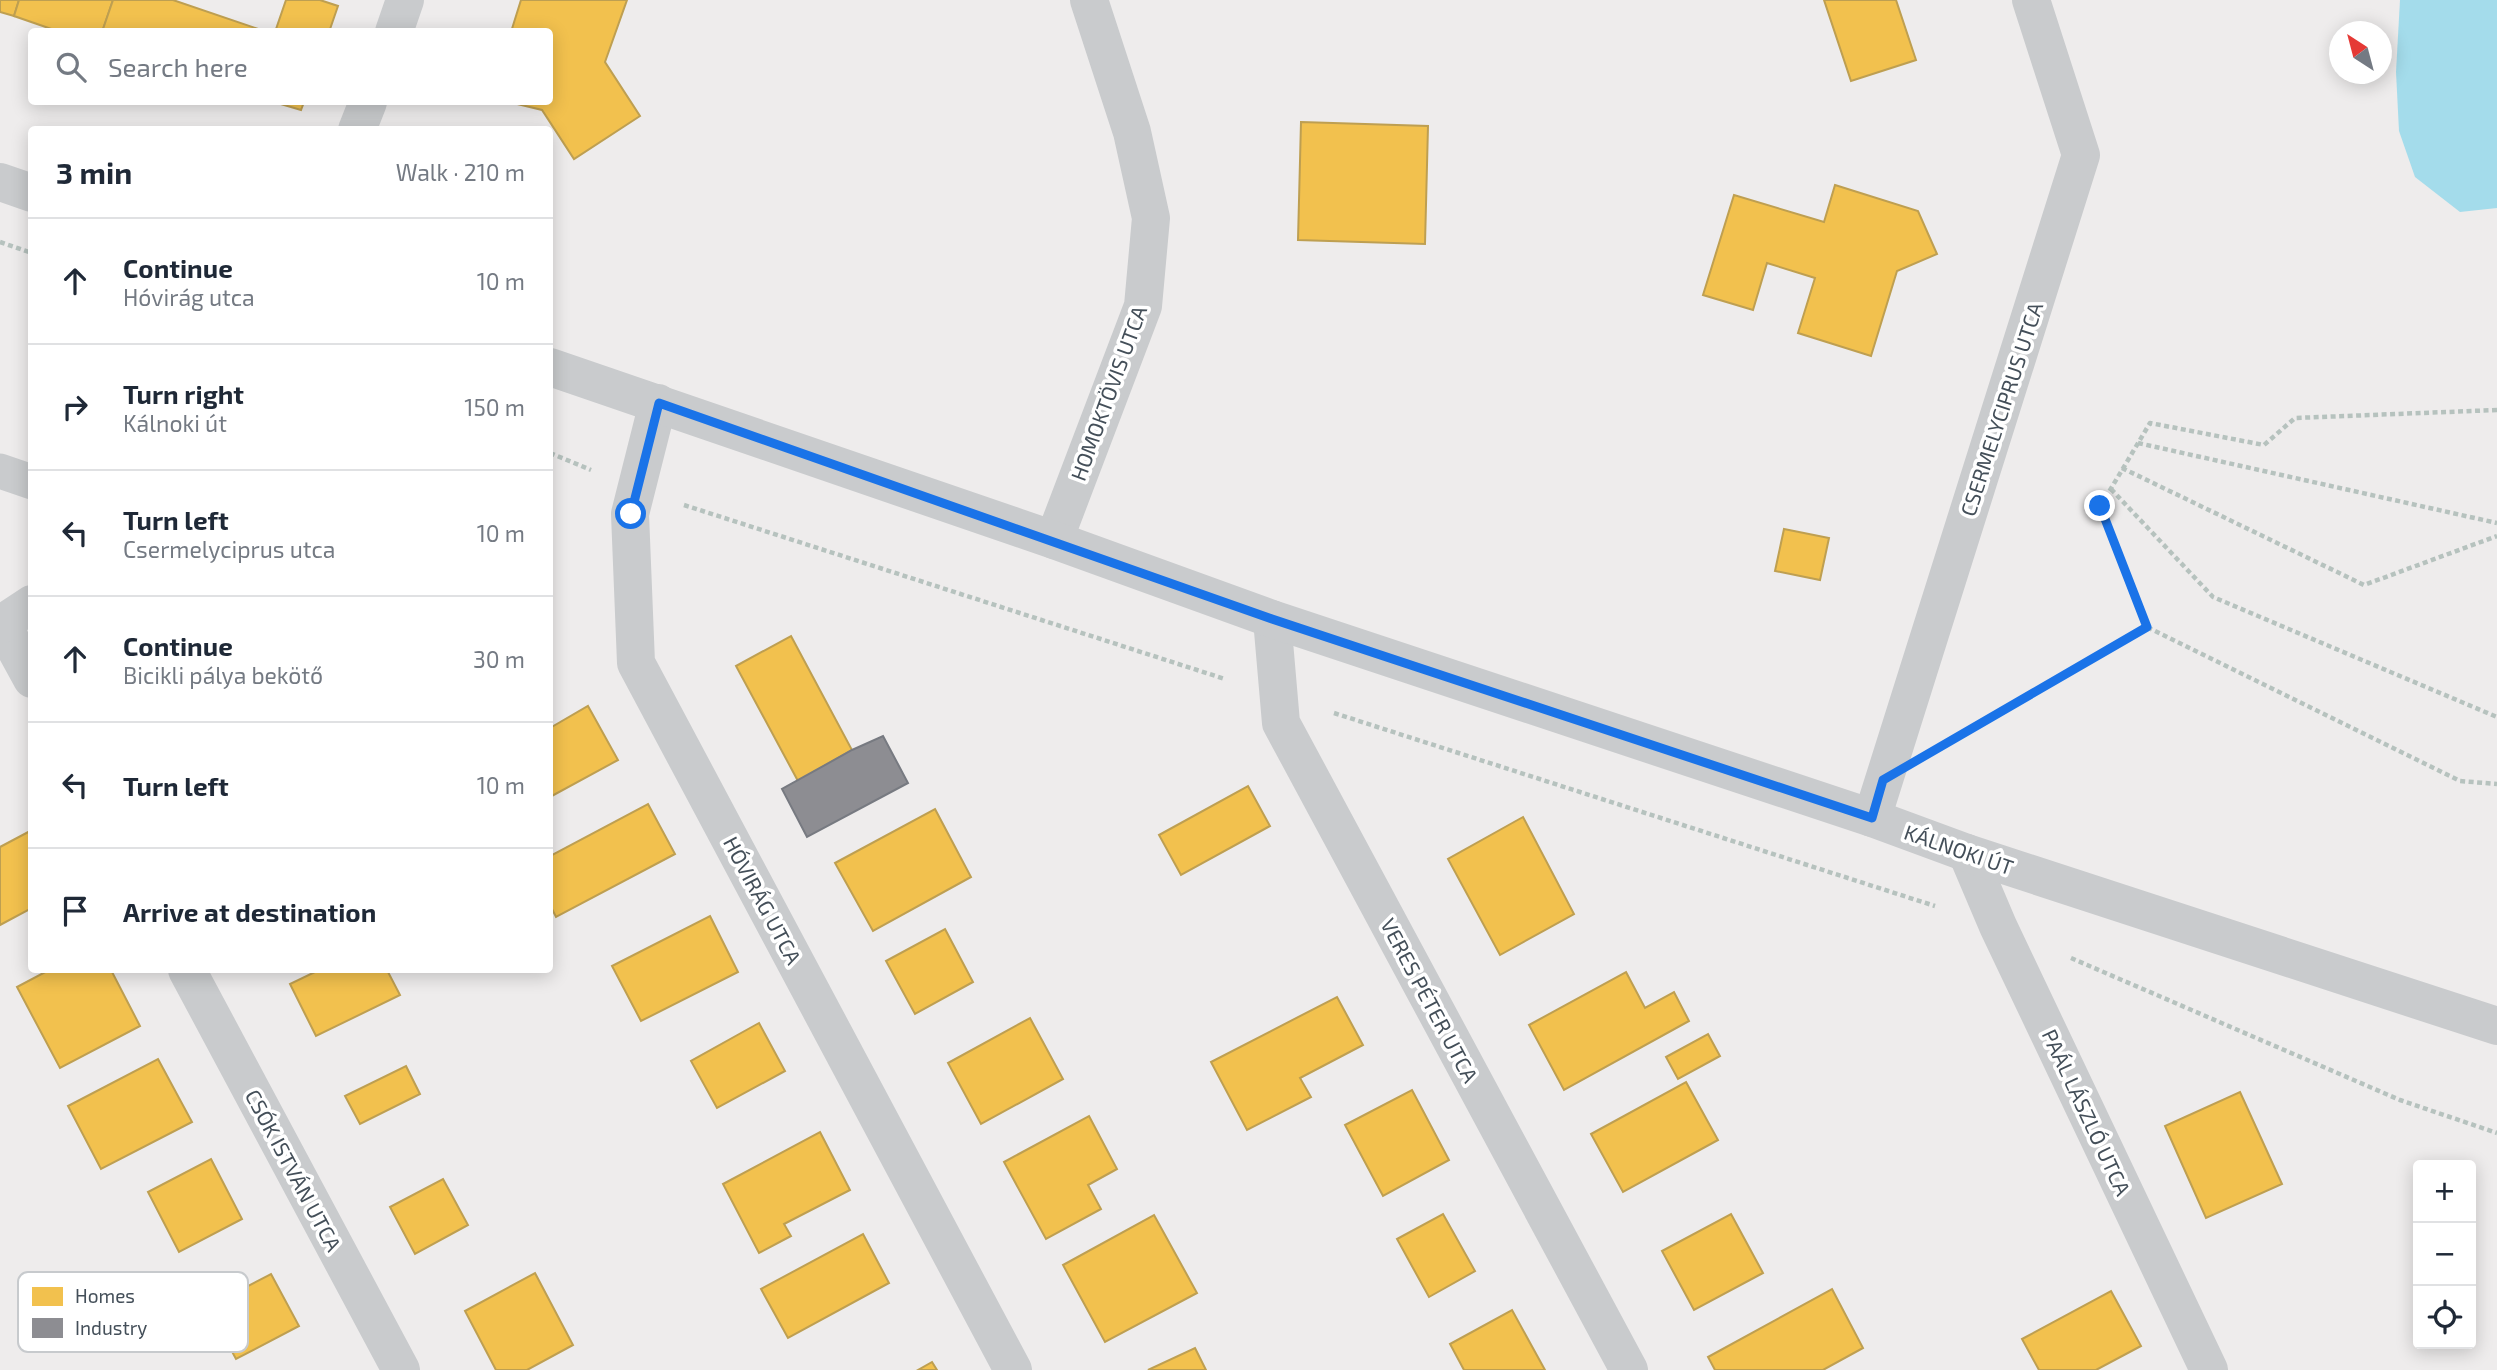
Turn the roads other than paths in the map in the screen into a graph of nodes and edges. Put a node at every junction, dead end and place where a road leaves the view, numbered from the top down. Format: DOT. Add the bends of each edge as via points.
graph roads {
  1 [pos="405,0"];
  2 [pos="1089,0"];
  3 [pos="2031,0"];
  4 [pos="395,28"];
  5 [pos="367,105"];
  6 [pos="359,126"];
  7 [pos="0,182"];
  8 [pos="28,192"];
  9 [pos="553,368"];
  10 [pos="659,403"];
  11 [pos="0,471"];
  12 [pos="28,481"];
  13 [pos="1054,540"];
  14 [pos="11,617"];
  15 [pos="1272,619"];
  16 [pos="28,667"];
  17 [pos="1872,818"];
  18 [pos="1967,853"];
  19 [pos="189,973"];
  20 [pos="2497,1026"];
  21 [pos="401,1370"];
  22 [pos="1013,1370"];
  23 [pos="1629,1370"];
  24 [pos="2209,1370"];
  1 -- 4 [label="street"];
  2 -- 13 [label="street, HOMOKTÖVIS UTCA" via="1132,132 1151,218 1143,306"];
  3 -- 17 [label="street, CSERMELYCIPRUS UTCA" via="2081,155"];
  5 -- 6 [label="street"];
  7 -- 8 [label="street"];
  9 -- 10 [label="street, KÁLNOKI ÚT"];
  10 -- 13 [label="street, KÁLNOKI ÚT"];
  10 -- 22 [label="street, HÓVIRÁG UTCA" via="631,514 636,663"];
  11 -- 12 [label="lane"];
  13 -- 15 [label="street, KÁLNOKI ÚT"];
  14 -- 16 [label="street"];
  15 -- 17 [label="street, KÁLNOKI ÚT"];
  15 -- 23 [label="street, VERES PÉTER UTCA" via="1281,723"];
  17 -- 18 [label="street, KÁLNOKI ÚT"];
  18 -- 20 [label="street, KÁLNOKI ÚT"];
  18 -- 24 [label="street, PAÁL LÁSZLÓ UTCA"];
  19 -- 21 [label="street, CSÓK ISTVÁN UTCA"];
}
